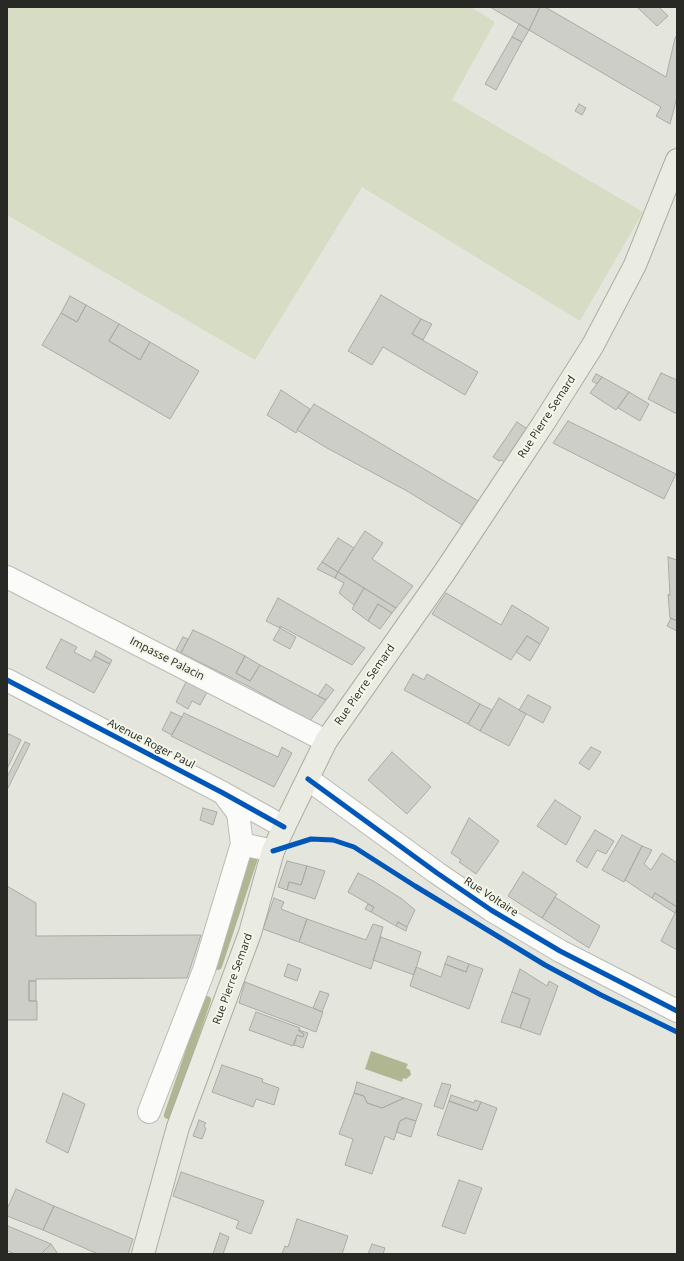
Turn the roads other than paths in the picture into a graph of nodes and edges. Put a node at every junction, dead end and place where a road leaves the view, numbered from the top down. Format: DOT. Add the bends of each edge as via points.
graph roads {
  1 [pos="677,160"];
  2 [pos="7,577"];
  3 [pos="7,680"];
  4 [pos="326,741"];
  5 [pos="308,779"];
  6 [pos="223,792"];
  7 [pos="284,827"];
  8 [pos="242,844"];
  9 [pos="273,851"];
  10 [pos="204,970"];
  11 [pos="232,980"];
  12 [pos="677,1012"];
  13 [pos="149,1112"];
  14 [pos="143,1254"];
  1 -- 4 [label="main road, Rue Pierre Semard" via="635,265 593,345 444,573"];
  2 -- 4 [label="street, Impasse Palacin"];
  3 -- 6 [label="street, Avenue Roger Paul"];
  4 -- 5 [label="main road, Rue Pierre Semard"];
  5 -- 7 [label="main road, Rue Pierre Semard"];
  5 -- 12 [label="street, Rue Voltaire" via="491,910 560,951"];
  6 -- 7 [label="street, Avenue Roger Paul"];
  6 -- 8 [label="street" via="238,813"];
  7 -- 9 [label="main road, Rue Pierre Semard"];
  8 -- 9 [label="street"];
  8 -- 10 [label="street"];
  9 -- 11 [label="main road, Rue Pierre Semard" via="250,933"];
  10 -- 11 [label="street"];
  10 -- 13 [label="street"];
  11 -- 14 [label="main road, Rue Pierre Semard" via="178,1127"];
}
